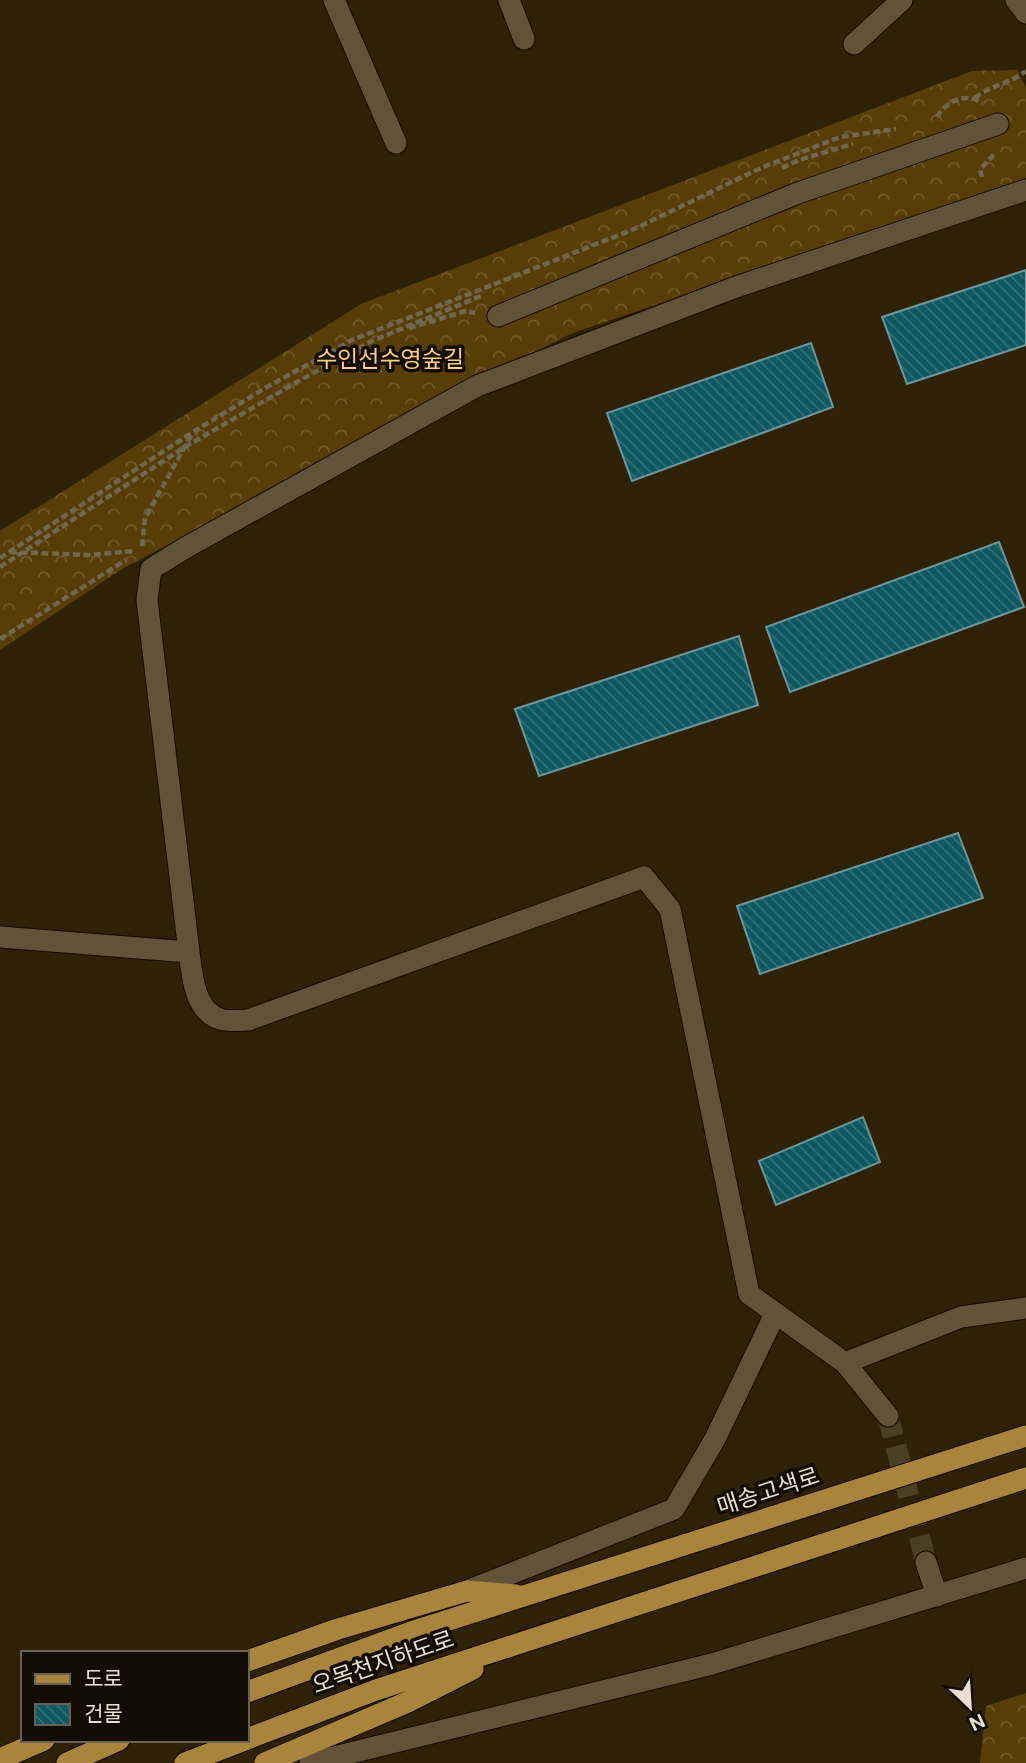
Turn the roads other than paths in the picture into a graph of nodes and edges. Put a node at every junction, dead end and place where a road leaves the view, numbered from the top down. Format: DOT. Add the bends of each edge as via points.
graph roads {
  1 [pos="334,0"];
  2 [pos="509,0"];
  3 [pos="902,0"];
  4 [pos="1016,0"];
  5 [pos="1026,13"];
  6 [pos="524,39"];
  7 [pos="854,44"];
  8 [pos="998,124"];
  9 [pos="396,143"];
  10 [pos="1026,190"];
  11 [pos="498,316"];
  12 [pos="0,937"];
  13 [pos="188,952"];
  14 [pos="1026,1308"];
  15 [pos="775,1314"];
  16 [pos="845,1363"];
  17 [pos="888,1416"];
  18 [pos="1026,1436"];
  19 [pos="1026,1478"];
  20 [pos="926,1562"];
  21 [pos="1026,1568"];
  22 [pos="467,1591"];
  23 [pos="937,1595"];
  24 [pos="525,1596"];
  25 [pos="538,1637"];
  26 [pos="248,1661"];
  27 [pos="248,1692"];
  28 [pos="248,1739"];
  29 [pos="39,1742"];
  30 [pos="114,1742"];
  31 [pos="241,1742"];
  32 [pos="0,1759"];
  33 [pos="67,1763"];
  34 [pos="186,1763"];
  35 [pos="265,1763"];
  36 [pos="310,1763"];
  1 -- 9 [label="street"];
  2 -- 6 [label="street"];
  3 -- 7 [label="street"];
  4 -- 5 [label="street"];
  8 -- 11 [label="street" via="798,193"];
  10 -- 13 [label="street" via="736,287 477,386 151,569 147,600"];
  12 -- 13 [label="street"];
  13 -- 15 [label="street" via="201,1003 219,1019 248,1020 644,877 670,909 749,1294"];
  14 -- 16 [label="street" via="961,1317"];
  15 -- 16 [label="street"];
  15 -- 22 [label="street" via="715,1439 674,1509"];
  16 -- 17 [label="street"];
  18 -- 24 [label="main road, 매송고색로"];
  19 -- 25 [label="main road"];
  20 -- 23 [label="street"];
  21 -- 23 [label="street"];
  22 -- 24 [label="main road"];
  22 -- 26 [label="main road"];
  23 -- 36 [label="street" via="712,1664"];
  24 -- 27 [label="main road, 오목천지하도로"];
  25 -- 28 [label="main road, 오목천지하도로" via="376,1690"];
  25 -- 35 [label="main road" via="410,1701"];
  29 -- 32 [label="main road"];
  30 -- 33 [label="main road"];
  31 -- 34 [label="main road, 오목천지하도로"];
}
